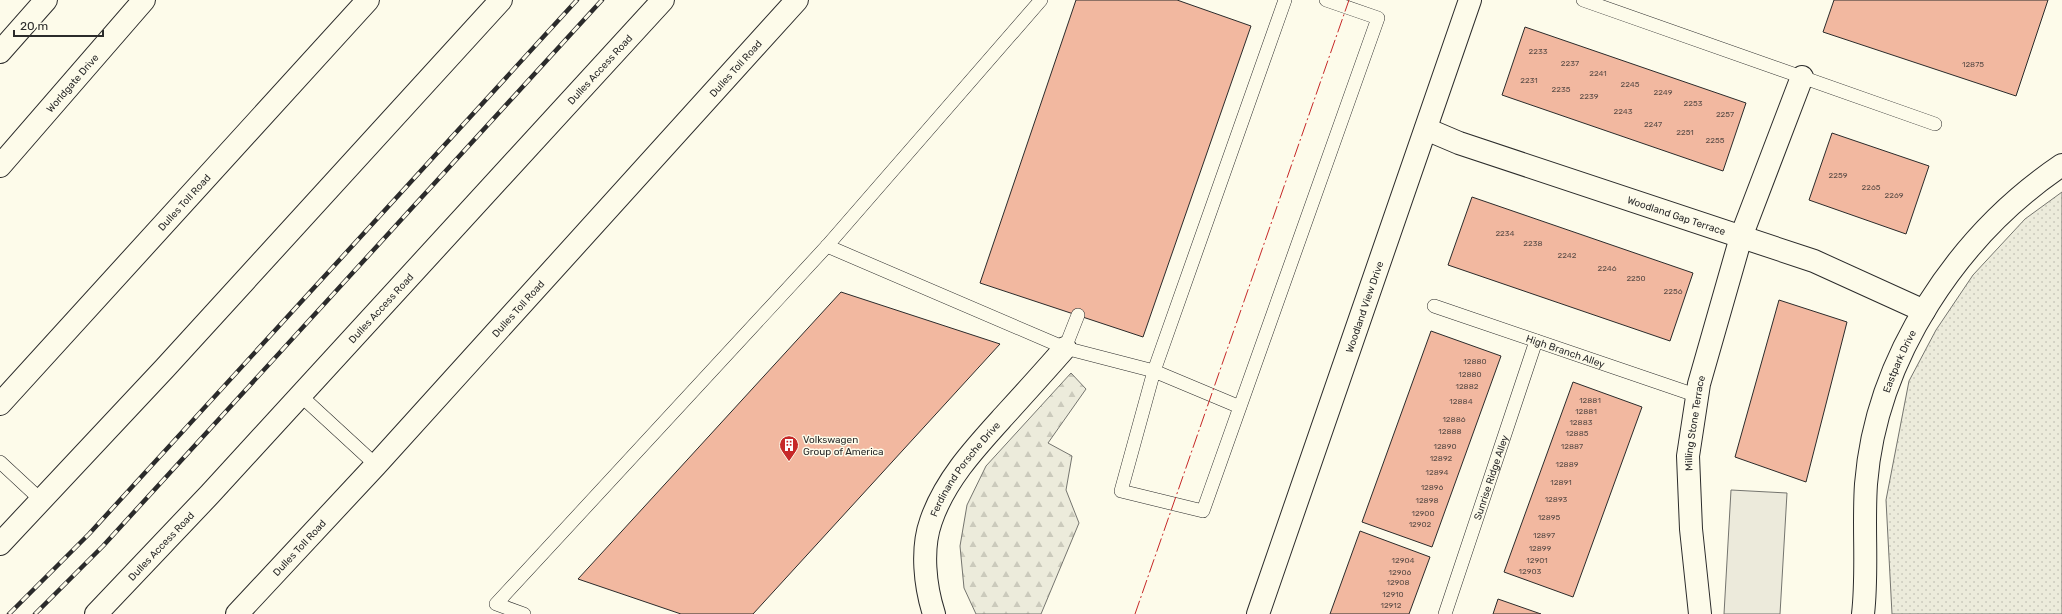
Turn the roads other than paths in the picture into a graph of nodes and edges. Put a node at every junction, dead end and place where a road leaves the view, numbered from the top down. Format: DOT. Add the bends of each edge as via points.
graph roads {
  1 [pos="46,0"];
  2 [pos="144,0"];
  3 [pos="368,0"];
  4 [pos="501,0"];
  5 [pos="662,0"];
  6 [pos="797,0"];
  7 [pos="1041,0"];
  8 [pos="1285,0"];
  9 [pos="1326,0"];
  10 [pos="1470,0"];
  11 [pos="1583,0"];
  12 [pos="0,52"];
  13 [pos="1802,77"];
  14 [pos="1936,124"];
  15 [pos="1426,129"];
  16 [pos="2062,165"];
  17 [pos="0,166"];
  18 [pos="1741,237"];
  19 [pos="827,246"];
  20 [pos="1434,306"];
  21 [pos="1924,310"];
  22 [pos="1078,316"];
  23 [pos="1536,340"];
  24 [pos="1065,348"];
  25 [pos="1154,371"];
  26 [pos="300,395"];
  27 [pos="1698,396"];
  28 [pos="0,404"];
  29 [pos="1240,407"];
  30 [pos="0,462"];
  31 [pos="376,465"];
  32 [pos="41,500"];
  33 [pos="0,544"];
  34 [pos="96,614"];
  35 [pos="237,614"];
  36 [pos="524,614"];
  37 [pos="934,614"];
  38 [pos="1258,614"];
  39 [pos="1445,614"];
  40 [pos="1700,614"];
  41 [pos="1863,614"];
  1 -- 12 [label="main road"];
  2 -- 17 [label="main road, Worldgate Drive"];
  3 -- 28 [label="main road, Dulles Toll Road"];
  4 -- 32 [label="main road" via="160,374"];
  5 -- 26 [label="main road, Dulles Access Road"];
  6 -- 31 [label="main road, Dulles Toll Road"];
  7 -- 19 [label="lane"];
  8 -- 25 [label="lane"];
  9 -- 29 [label="lane" via="1378,18"];
  10 -- 15 [label="main road, Woodland View Drive"];
  11 -- 13 [label="lane"];
  13 -- 14 [label="lane"];
  13 -- 18 [label="main road, Milling Stone Terrace"];
  15 -- 18 [label="main road, Woodland Gap Terrace" via="1459,143"];
  15 -- 38 [label="main road, Woodland View Drive"];
  16 -- 21 [label="main road, Eastpark Drive" via="2021,195 1981,234 1946,277"];
  18 -- 21 [label="main road, Woodland Gap Terrace" via="1814,261"];
  18 -- 27 [label="main road, Milling Stone Terrace" via="1699,384"];
  19 -- 24 [label="lane"];
  19 -- 36 [label="lane" via="496,604"];
  20 -- 23 [label="lane, High Branch Alley"];
  21 -- 41 [label="main road, Eastpark Drive" via="1895,370 1876,426 1866,483 1866,588"];
  22 -- 24 [label="lane"];
  23 -- 27 [label="lane, High Branch Alley"];
  23 -- 39 [label="lane, Sunrise Ridge Alley"];
  24 -- 25 [label="lane"];
  24 -- 37 [label="main road, Ferdinand Porsche Drive" via="968,456 944,491 930,522 925,555 927,585"];
  25 -- 29 [label="lane"];
  25 -- 29 [label="lane" via="1121,491 1203,512"];
  26 -- 31 [label="lane"];
  26 -- 34 [label="main road, Dulles Access Road"];
  27 -- 40 [label="main road, Milling Stone Terrace" via="1688,456"];
  30 -- 32 [label="lane"];
  31 -- 35 [label="main road, Dulles Toll Road"];
  32 -- 33 [label="main road"];
}
